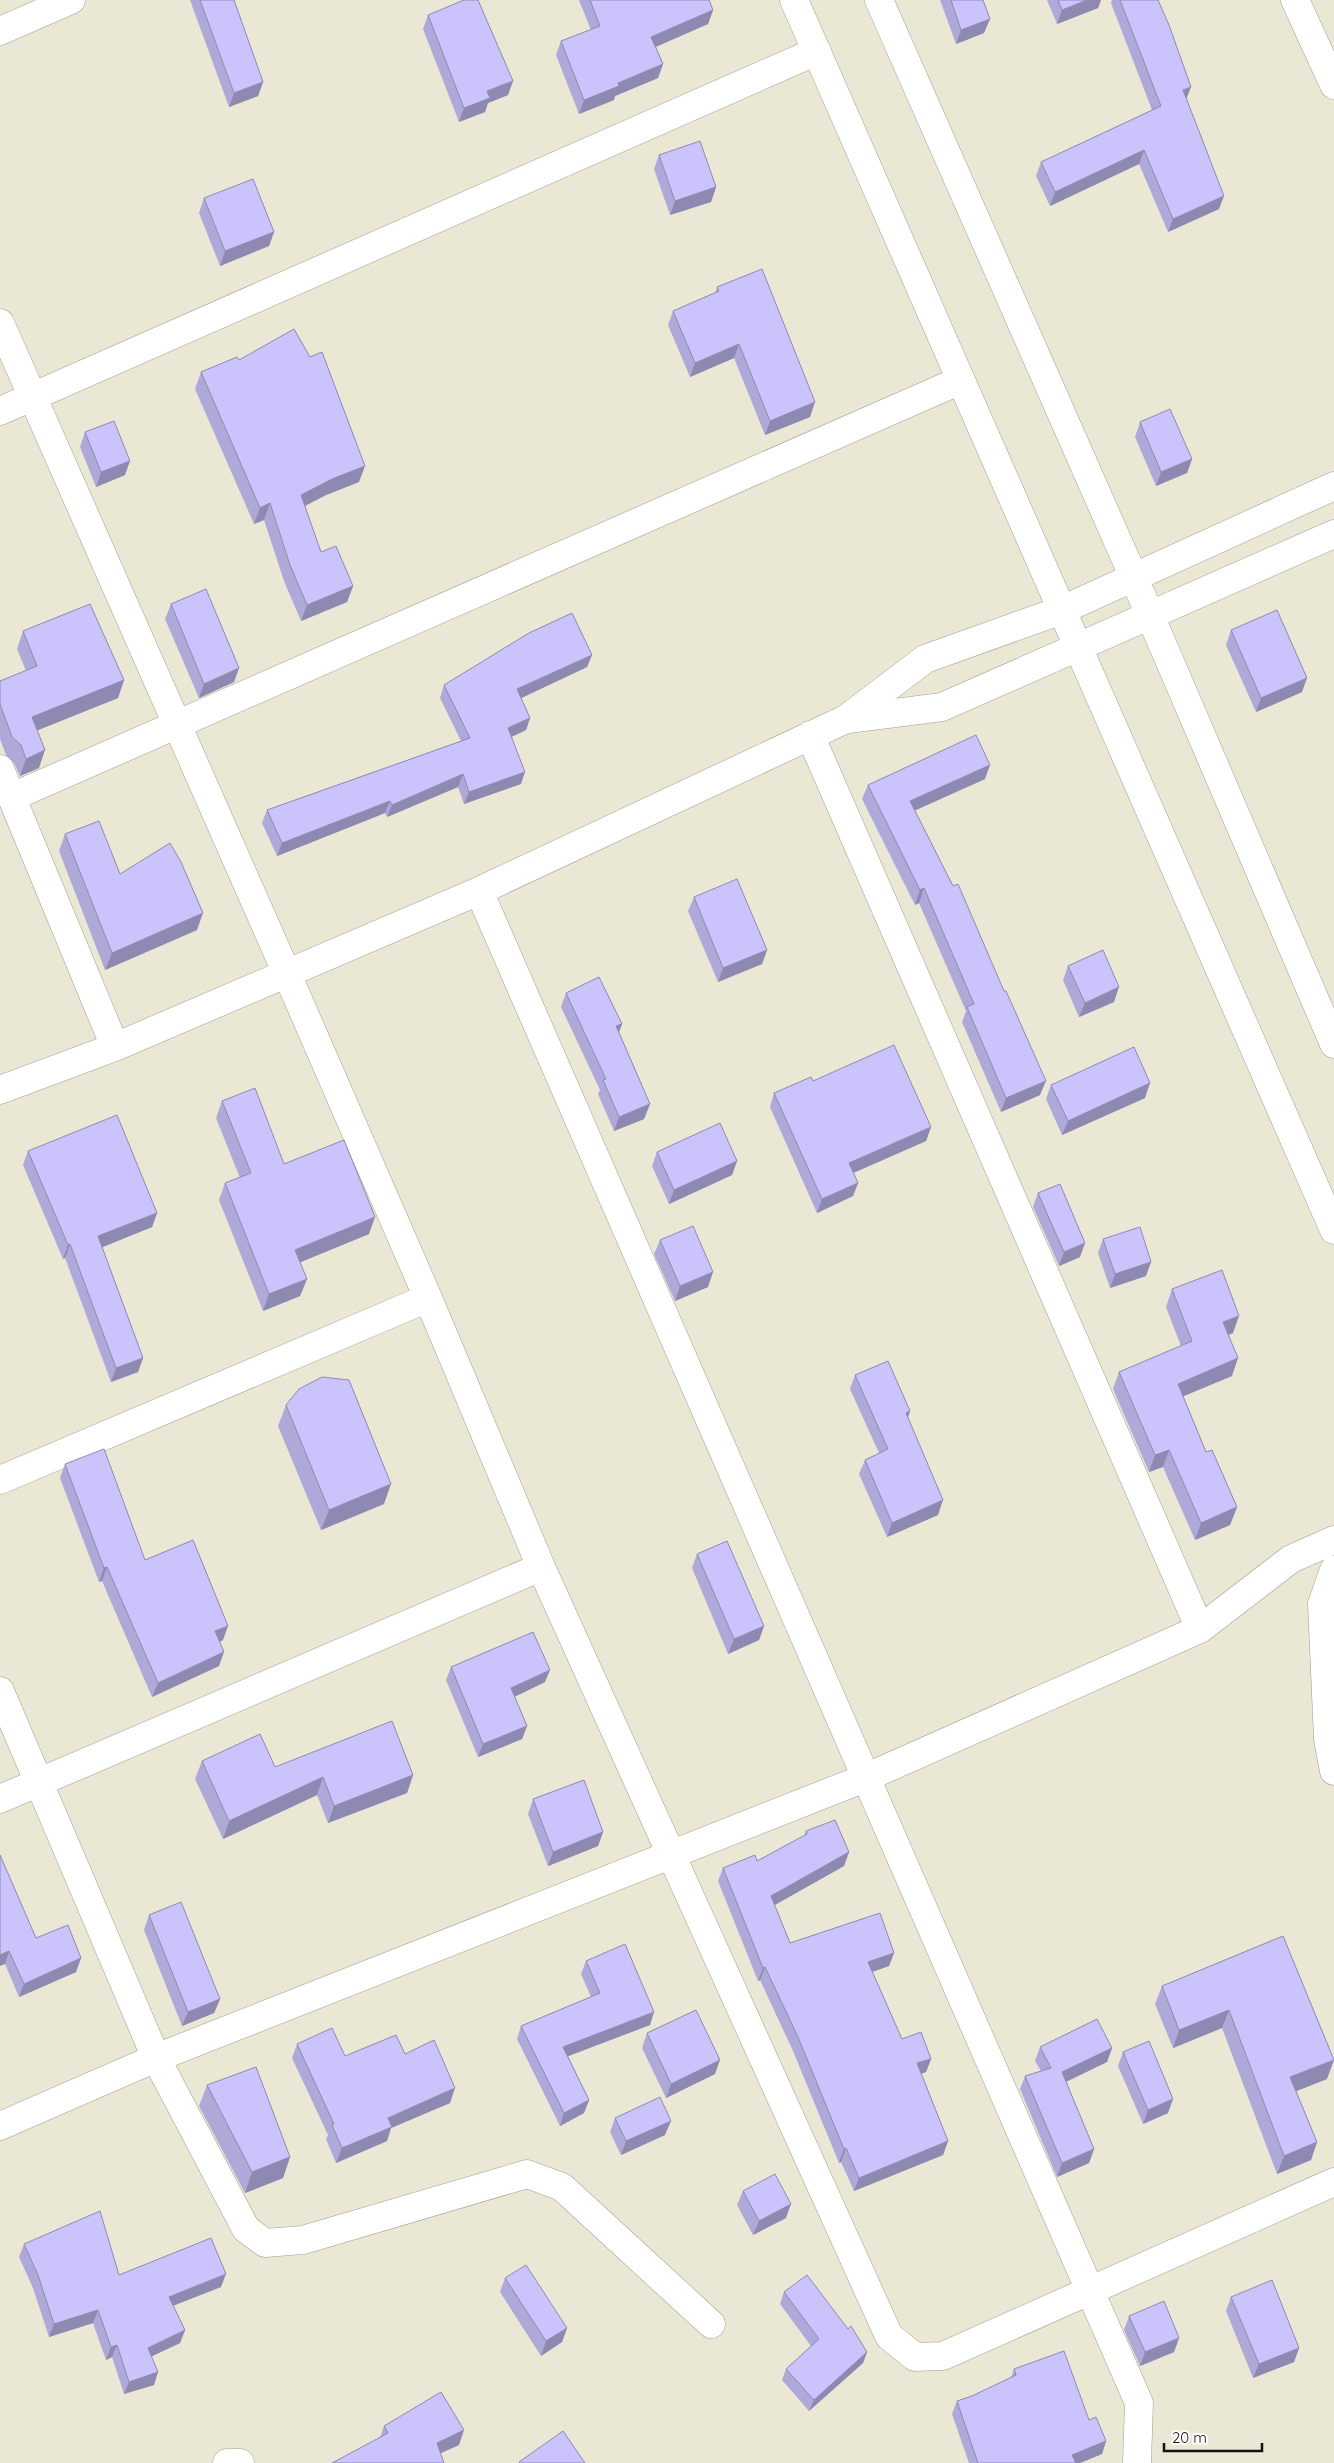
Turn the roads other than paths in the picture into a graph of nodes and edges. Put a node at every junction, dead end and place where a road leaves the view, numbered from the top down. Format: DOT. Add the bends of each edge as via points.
graph roads {
  1 [pos="71,0"];
  2 [pos="794,0"];
  3 [pos="879,0"];
  4 [pos="1295,0"];
  5 [pos="0,31"];
  6 [pos="817,51"];
  7 [pos="1334,85"];
  8 [pos="0,323"];
  9 [pos="961,380"];
  10 [pos="32,396"];
  11 [pos="0,410"];
  12 [pos="1334,486"];
  13 [pos="1334,534"];
  14 [pos="1134,578"];
  15 [pos="1062,610"];
  16 [pos="1150,614"];
  17 [pos="1078,646"];
  18 [pos="846,719"];
  19 [pos="176,725"];
  20 [pos="810,735"];
  21 [pos="0,769"];
  22 [pos="12,797"];
  23 [pos="479,891"];
  24 [pos="287,974"];
  25 [pos="1334,1044"];
  26 [pos="115,1047"];
  27 [pos="0,1090"];
  28 [pos="1334,1230"];
  29 [pos="428,1298"];
  30 [pos="0,1480"];
  31 [pos="1334,1540"];
  32 [pos="542,1567"];
  33 [pos="1334,1570"];
  34 [pos="1200,1629"];
  35 [pos="0,1691"];
  36 [pos="1334,1771"];
  37 [pos="865,1778"];
  38 [pos="40,1782"];
  39 [pos="0,1799"];
  40 [pos="672,1856"];
  41 [pos="156,2058"];
  42 [pos="0,2126"];
  43 [pos="1334,2182"];
  44 [pos="1090,2290"];
  45 [pos="711,2324"];
  46 [pos="227,2463"];
  47 [pos="240,2463"];
  48 [pos="1137,2463"];
  1 -- 5 [label="street"];
  2 -- 6 [label="street"];
  3 -- 14 [label="street"];
  4 -- 7 [label="street"];
  6 -- 9 [label="street"];
  6 -- 10 [label="street"];
  8 -- 10 [label="street"];
  9 -- 15 [label="street"];
  9 -- 19 [label="street"];
  10 -- 11 [label="street"];
  10 -- 19 [label="street"];
  12 -- 14 [label="street"];
  13 -- 16 [label="street"];
  14 -- 15 [label="street"];
  14 -- 16 [label="street"];
  15 -- 17 [label="street"];
  15 -- 18 [label="street" via="925,659"];
  16 -- 17 [label="street"];
  16 -- 25 [label="street"];
  17 -- 18 [label="street" via="942,707"];
  17 -- 28 [label="street"];
  18 -- 20 [label="street"];
  19 -- 22 [label="street"];
  19 -- 24 [label="street"];
  20 -- 23 [label="street"];
  20 -- 34 [label="street"];
  21 -- 22 [label="street"];
  22 -- 26 [label="street"];
  23 -- 24 [label="street"];
  23 -- 37 [label="street"];
  24 -- 26 [label="street"];
  24 -- 29 [label="street"];
  26 -- 27 [label="street"];
  29 -- 30 [label="street"];
  29 -- 32 [label="street"];
  31 -- 34 [label="street" via="1290,1558"];
  32 -- 38 [label="street"];
  32 -- 40 [label="street"];
  33 -- 36 [label="street" via="1322,1604 1328,1739"];
  34 -- 37 [label="street"];
  35 -- 38 [label="street"];
  37 -- 40 [label="street"];
  37 -- 44 [label="street"];
  38 -- 39 [label="street"];
  38 -- 41 [label="street"];
  40 -- 41 [label="street"];
  40 -- 44 [label="street" via="889,2336 915,2357 943,2356"];
  41 -- 42 [label="street"];
  41 -- 45 [label="street" via="246,2229 265,2243 303,2240 527,2174 562,2187"];
  43 -- 44 [label="street"];
  44 -- 48 [label="street" via="1139,2403"];
  46 -- 47 [label="street"];
}
